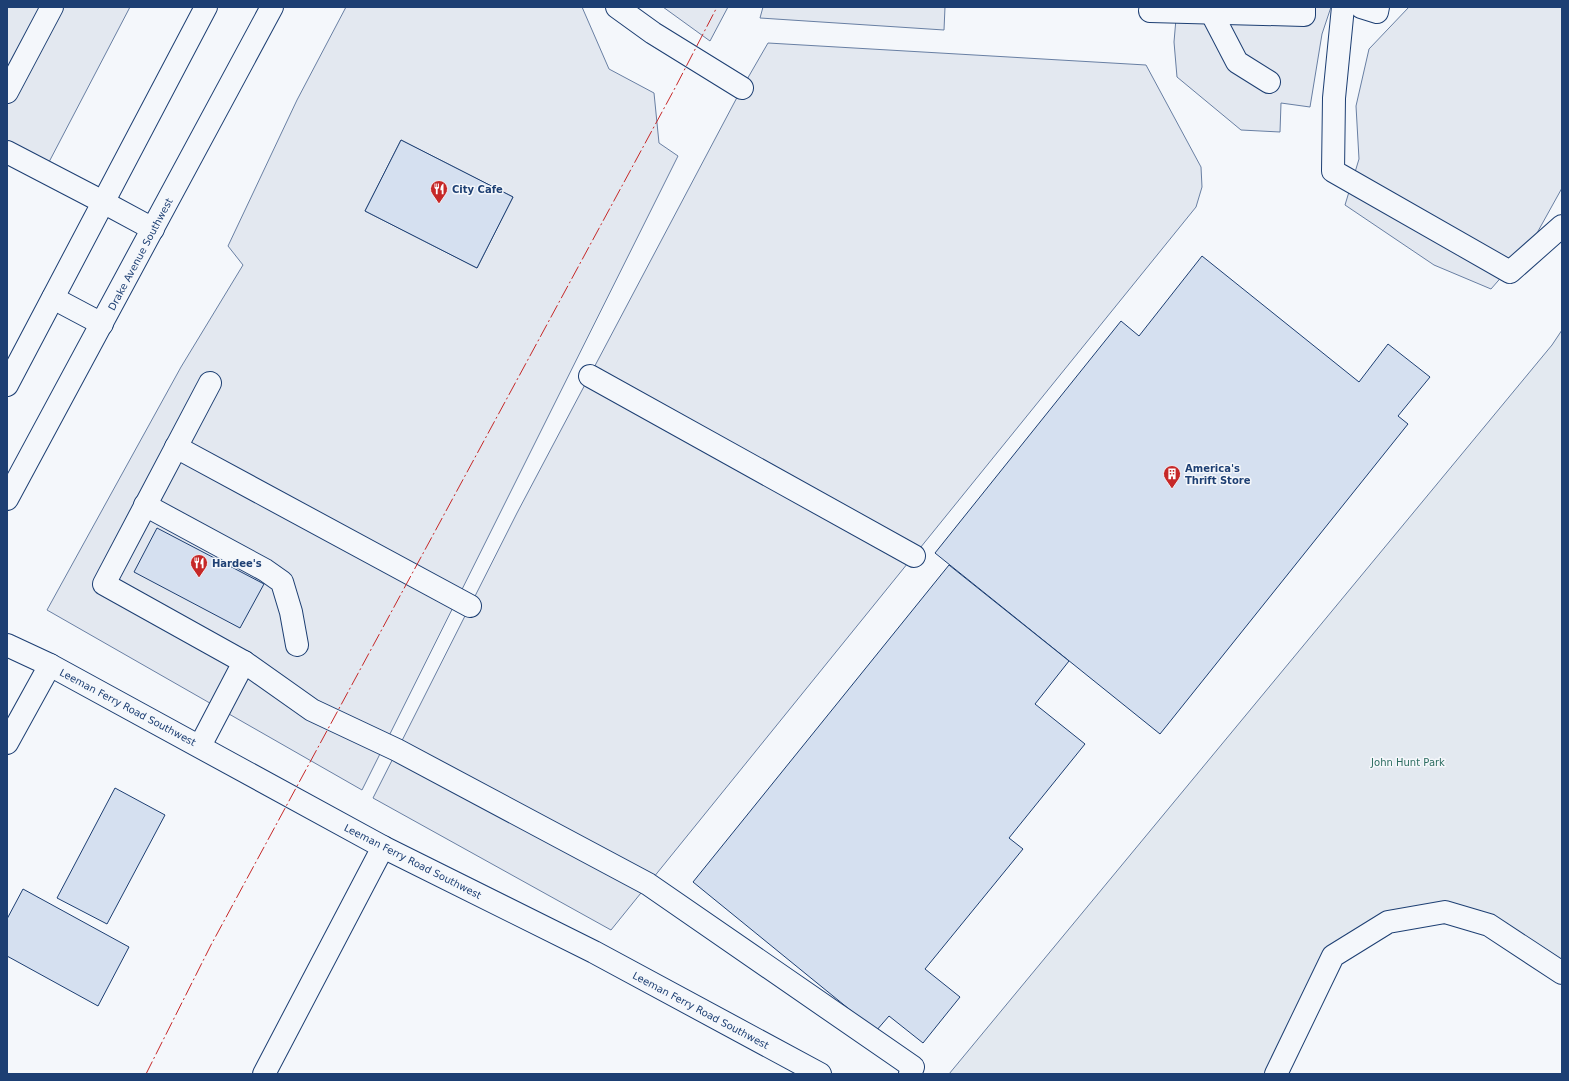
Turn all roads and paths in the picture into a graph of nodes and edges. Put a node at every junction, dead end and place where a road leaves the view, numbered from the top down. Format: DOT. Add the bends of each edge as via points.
graph roads {
  1 [pos="52,7"];
  2 [pos="206,7"];
  3 [pos="272,7"];
  4 [pos="617,7"];
  5 [pos="1304,7"];
  6 [pos="1343,7"];
  7 [pos="1361,7"];
  8 [pos="1378,7"];
  9 [pos="1150,11"];
  10 [pos="1211,12"];
  11 [pos="1268,82"];
  12 [pos="742,88"];
  13 [pos="7,92"];
  14 [pos="7,152"];
  15 [pos="103,202"];
  16 [pos="1562,226"];
  17 [pos="153,229"];
  18 [pos="53,298"];
  19 [pos="102,324"];
  20 [pos="590,376"];
  21 [pos="210,383"];
  22 [pos="7,385"];
  23 [pos="176,447"];
  24 [pos="7,500"];
  25 [pos="145,505"];
  26 [pos="914,556"];
  27 [pos="470,606"];
  28 [pos="297,644"];
  29 [pos="7,645"];
  30 [pos="244,662"];
  31 [pos="50,665"];
  32 [pos="7,743"];
  33 [pos="200,746"];
  34 [pos="383,846"];
  35 [pos="1562,974"];
  36 [pos="264,1074"];
  37 [pos="820,1074"];
  38 [pos="910,1074"];
  39 [pos="1276,1074"];
  1 -- 13 [label="street"];
  2 -- 15 [label="street"];
  3 -- 17 [label="street, Drake Avenue Southwest"];
  4 -- 12 [label="street" via="653,33"];
  5 -- 10 [label="street" via="1304,15"];
  6 -- 16 [label="street" via="1334,98 1333,172 1510,272"];
  7 -- 8 [label="street" via="1377,12"];
  9 -- 10 [label="street"];
  10 -- 11 [label="street" via="1237,62"];
  14 -- 15 [label="street"];
  15 -- 17 [label="street"];
  15 -- 18 [label="street"];
  17 -- 19 [label="street, Drake Avenue Southwest"];
  18 -- 19 [label="street"];
  18 -- 22 [label="street"];
  19 -- 24 [label="street, Drake Avenue Southwest"];
  20 -- 26 [label="street"];
  21 -- 23 [label="street"];
  23 -- 25 [label="street"];
  23 -- 27 [label="street"];
  25 -- 28 [label="street" via="265,570 282,582"];
  25 -- 30 [label="street" via="104,584"];
  29 -- 31 [label="street, Leeman Ferry Road Southwest"];
  30 -- 33 [label="street"];
  30 -- 38 [label="street" via="312,710 397,750 648,884 913,1067"];
  31 -- 32 [label="street"];
  31 -- 33 [label="street, Leeman Ferry Road Southwest"];
  33 -- 34 [label="street, Leeman Ferry Road Southwest"];
  34 -- 36 [label="street"];
  34 -- 37 [label="street, Leeman Ferry Road Southwest" via="594,952"];
  35 -- 39 [label="street" via="1490,926 1445,912 1388,922 1332,956"];
}
